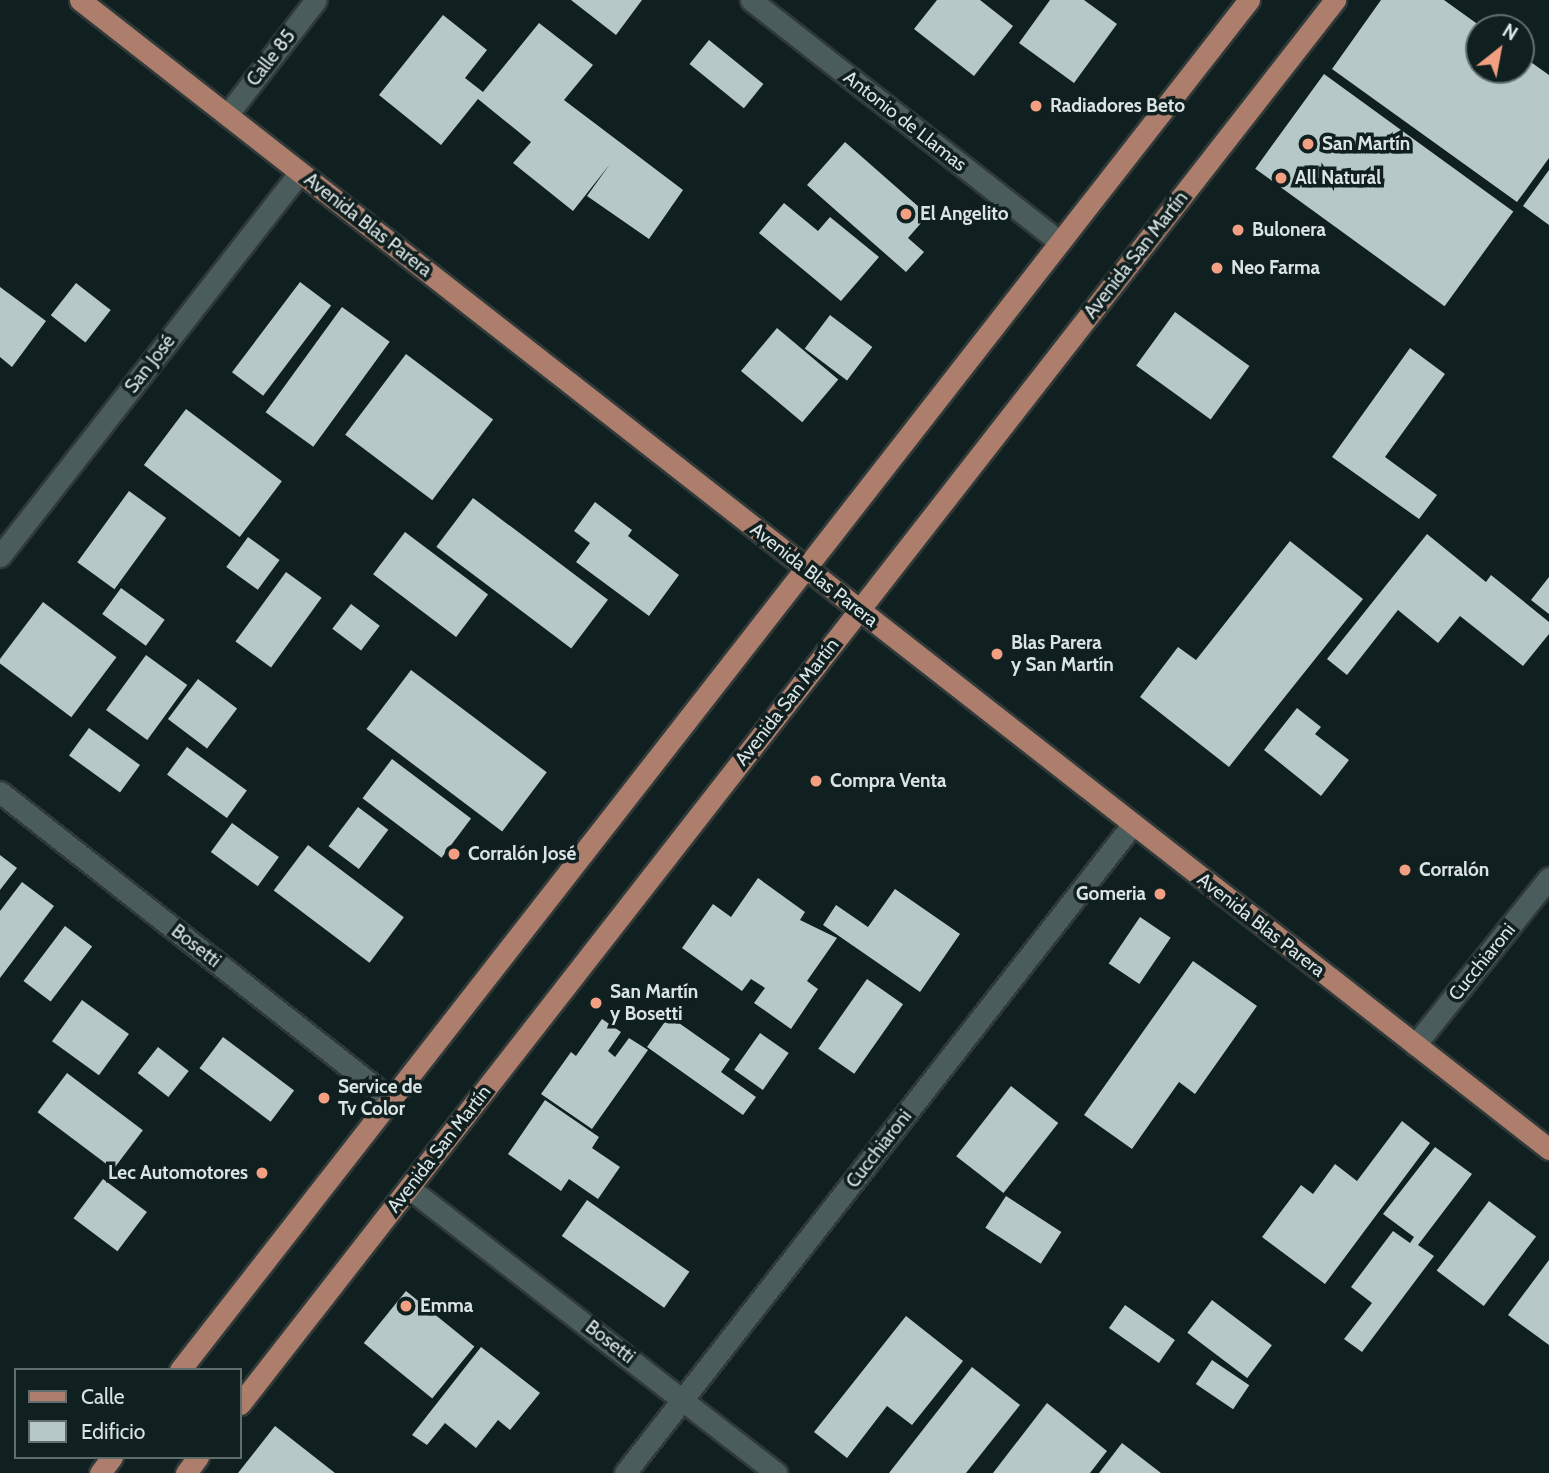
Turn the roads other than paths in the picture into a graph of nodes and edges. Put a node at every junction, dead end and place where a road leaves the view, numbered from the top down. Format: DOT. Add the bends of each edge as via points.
graph roads {
  1 [pos="80,0"];
  2 [pos="316,0"];
  3 [pos="751,0"];
  4 [pos="1249,0"];
  5 [pos="1335,0"];
  6 [pos="227,115"];
  7 [pos="300,172"];
  8 [pos="1060,242"];
  9 [pos="0,556"];
  10 [pos="806,569"];
  11 [pos="859,610"];
  12 [pos="0,792"];
  13 [pos="1132,825"];
  14 [pos="1549,878"];
  15 [pos="1415,1045"];
  16 [pos="391,1100"];
  17 [pos="1549,1149"];
  18 [pos="409,1188"];
  19 [pos="182,1368"];
  20 [pos="683,1398"];
  21 [pos="242,1401"];
  22 [pos="625,1473"];
  23 [pos="777,1473"];
  1 -- 6 [label="main road, Avenida Blas Parera"];
  2 -- 6 [label="street, Calle 85"];
  3 -- 8 [label="street, Antonio de Llamas"];
  4 -- 8 [label="main road"];
  5 -- 11 [label="main road, Avenida San Martín"];
  6 -- 7 [label="main road, Avenida Blas Parera"];
  7 -- 9 [label="street, San José"];
  7 -- 10 [label="main road, Avenida Blas Parera"];
  8 -- 10 [label="main road"];
  10 -- 11 [label="main road, Avenida Blas Parera"];
  10 -- 16 [label="main road"];
  11 -- 13 [label="main road, Avenida Blas Parera"];
  11 -- 18 [label="main road, Avenida San Martín"];
  12 -- 16 [label="street, Bosetti"];
  13 -- 15 [label="main road, Avenida Blas Parera"];
  13 -- 20 [label="street, Cucchiaroni"];
  14 -- 15 [label="street, Cucchiaroni"];
  15 -- 17 [label="main road, Avenida Blas Parera"];
  16 -- 19 [label="main road"];
  18 -- 20 [label="street, Bosetti"];
  18 -- 21 [label="main road, Avenida San Martín"];
  20 -- 22 [label="street, Cucchiaroni"];
  20 -- 23 [label="street, Bosetti"];
}
